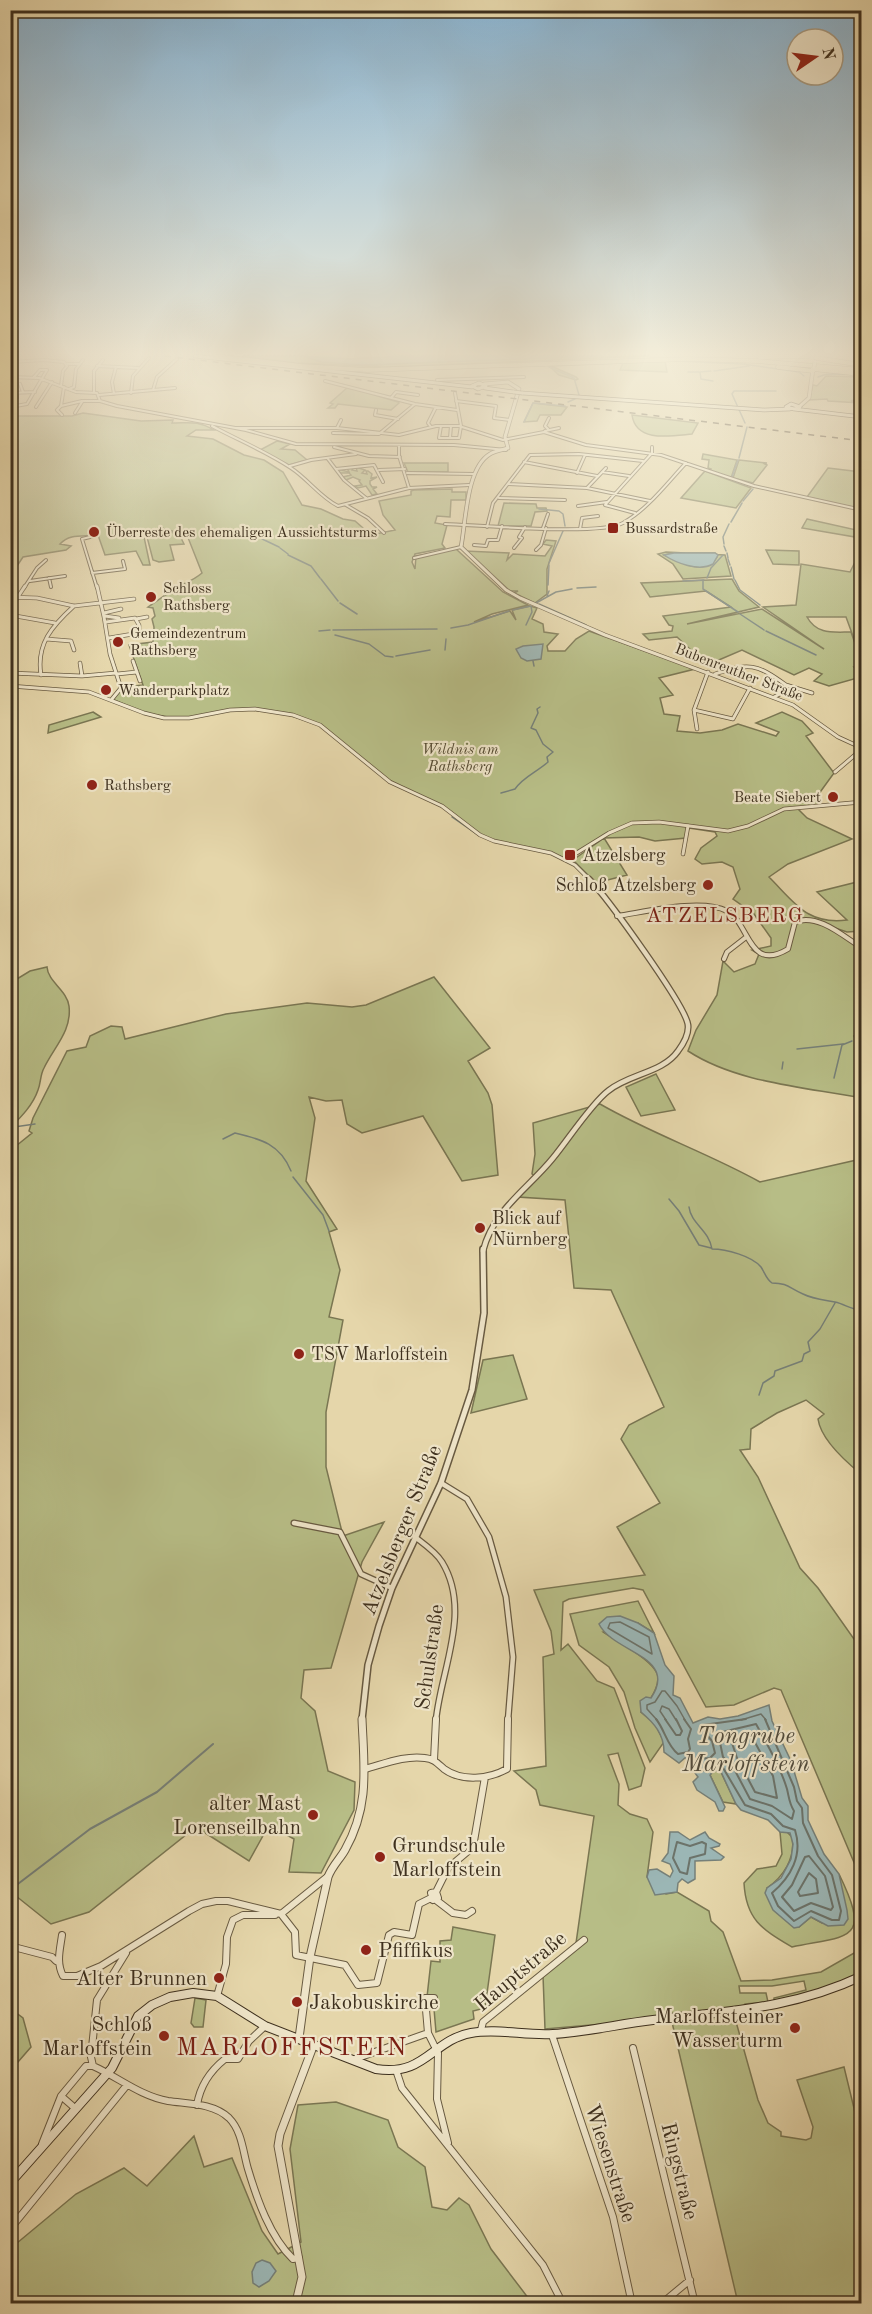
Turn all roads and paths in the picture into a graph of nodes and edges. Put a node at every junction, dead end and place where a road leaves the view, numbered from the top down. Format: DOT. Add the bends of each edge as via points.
graph roads {
  1 [pos="285,464"];
  2 [pos="299,464"];
  3 [pos="332,464"];
  4 [pos="403,464"];
  5 [pos="481,464"];
  6 [pos="523,464"];
  7 [pos="534,464"];
  8 [pos="581,464"];
  9 [pos="640,464"];
  10 [pos="685,464"];
  11 [pos="689,464"];
  12 [pos="289,466"];
  13 [pos="606,468"];
  14 [pos="336,469"];
  15 [pos="405,469"];
  16 [pos="378,470"];
  17 [pos="602,472"];
  18 [pos="407,473"];
  19 [pos="577,473"];
  20 [pos="474,474"];
  21 [pos="597,476"];
  22 [pos="629,476"];
  23 [pos="383,482"];
  24 [pos="508,484"];
  25 [pos="470,485"];
  26 [pos="409,488"];
  27 [pos="587,488"];
  28 [pos="615,492"];
  29 [pos="366,498"];
  30 [pos="498,498"];
  31 [pos="565,500"];
  32 [pos="651,501"];
  33 [pos="608,502"];
  34 [pos="345,505"];
  35 [pos="578,506"];
  36 [pos="861,510"];
  37 [pos="635,513"];
  38 [pos="548,514"];
  39 [pos="598,516"];
  40 [pos="445,524"];
  41 [pos="466,525"];
  42 [pos="487,526"];
  43 [pos="502,526"];
  44 [pos="525,526"];
  45 [pos="544,528"];
  46 [pos="580,529"];
  47 [pos="384,533"];
  48 [pos="98,535"];
  49 [pos="474,545"];
  50 [pos="461,547"];
  51 [pos="514,548"];
  52 [pos="536,550"];
  53 [pos="414,558"];
  54 [pos="46,560"];
  55 [pos="123,561"];
  56 [pos="92,573"];
  57 [pos="65,576"];
  58 [pos="49,578"];
  59 [pos="29,581"];
  60 [pos="51,586"];
  61 [pos="10,597"];
  62 [pos="19,597"];
  63 [pos="134,599"];
  64 [pos="101,603"];
  65 [pos="74,606"];
  66 [pos="10,609"];
  67 [pos="121,609"];
  68 [pos="10,615"];
  69 [pos="104,615"];
  70 [pos="147,617"];
  71 [pos="127,619"];
  72 [pos="136,619"];
  73 [pos="106,622"];
  74 [pos="55,623"];
  75 [pos="71,634"];
  76 [pos="109,638"];
  77 [pos="46,639"];
  78 [pos="71,640"];
  79 [pos="10,642"];
  80 [pos="10,649"];
  81 [pos="74,650"];
  82 [pos="133,661"];
  83 [pos="80,663"];
  84 [pos="137,672"];
  85 [pos="708,672"];
  86 [pos="10,673"];
  87 [pos="117,674"];
  88 [pos="715,674"];
  89 [pos="41,675"];
  90 [pos="82,676"];
  91 [pos="140,681"];
  92 [pos="786,685"];
  93 [pos="10,686"];
  94 [pos="750,687"];
  95 [pos="812,693"];
  96 [pos="774,697"];
  97 [pos="112,699"];
  98 [pos="694,710"];
  99 [pos="698,729"];
  100 [pos="861,749"];
  101 [pos="835,772"];
  102 [pos="861,802"];
  103 [pos="688,826"];
  104 [pos="683,854"];
  105 [pos="567,859"];
  106 [pos="619,919"];
  107 [pos="745,938"];
  108 [pos="861,948"];
  109 [pos="724,959"];
  110 [pos="441,1483"];
  111 [pos="294,1523"];
  112 [pos="415,1537"];
  113 [pos="392,1588"];
  114 [pos="434,1760"];
  115 [pos="364,1769"];
  116 [pos="485,1776"];
  117 [pos="328,1877"];
  118 [pos="433,1899"];
  119 [pos="472,1911"];
  120 [pos="278,1914"];
  121 [pos="62,1935"];
  122 [pos="584,1940"];
  123 [pos="10,1947"];
  124 [pos="126,1952"];
  125 [pos="310,1958"];
  126 [pos="56,1961"];
  127 [pos="861,1976"];
  128 [pos="217,1996"];
  129 [pos="434,1998"];
  130 [pos="265,2026"];
  131 [pos="481,2031"];
  132 [pos="428,2032"];
  133 [pos="552,2034"];
  134 [pos="299,2038"];
  135 [pos="314,2044"];
  136 [pos="633,2048"];
  137 [pos="437,2049"];
  138 [pos="354,2059"];
  139 [pos="93,2066"];
  140 [pos="109,2073"];
  141 [pos="397,2073"];
  142 [pos="127,2085"];
  143 [pos="61,2096"];
  144 [pos="197,2105"];
  145 [pos="77,2110"];
  146 [pos="449,2147"];
  147 [pos="40,2151"];
  148 [pos="10,2182"];
  149 [pos="10,2229"];
  150 [pos="298,2253"];
  151 [pos="690,2280"];
  152 [pos="291,2304"];
  153 [pos="563,2304"];
  154 [pos="632,2304"];
  155 [pos="661,2304"];
  156 [pos="694,2304"];
  1 -- 12 [label="street"];
  2 -- 12 [label="street"];
  3 -- 14 [label="street"];
  4 -- 15 [label="street"];
  5 -- 20 [label="street"];
  6 -- 24 [label="street"];
  7 -- 19 [label="street"];
  8 -- 19 [label="street"];
  9 -- 22 [label="street"];
  10 -- 32 [label="street"];
  11 -- 36 [label="street" via="762,488"];
  12 -- 34 [label="street" via="315,490 338,506"];
  13 -- 17 [label="street"];
  14 -- 16 [label="street" via="373,465"];
  14 -- 29 [label="street"];
  15 -- 16 [label="street"];
  15 -- 18 [label="street"];
  16 -- 23 [label="street"];
  17 -- 21 [label="street"];
  17 -- 22 [label="street"];
  18 -- 20 [label="street"];
  18 -- 26 [label="street"];
  19 -- 21 [label="street"];
  20 -- 25 [label="street"];
  21 -- 27 [label="street"];
  22 -- 28 [label="street"];
  24 -- 27 [label="street"];
  24 -- 30 [label="street"];
  25 -- 26 [label="street"];
  25 -- 41 [label="street"];
  26 -- 29 [label="street"];
  27 -- 28 [label="street"];
  28 -- 32 [label="street"];
  28 -- 33 [label="street"];
  29 -- 34 [label="street"];
  30 -- 31 [label="street"];
  30 -- 42 [label="street"];
  32 -- 37 [label="street"];
  33 -- 35 [label="street"];
  33 -- 37 [label="street" via="605,505"];
  34 -- 47 [label="street"];
  37 -- 46 [label="street" via="616,526"];
  38 -- 45 [label="street"];
  39 -- 46 [label="street" via="582,518"];
  40 -- 41 [label="street"];
  41 -- 42 [label="street"];
  41 -- 50 [label="street"];
  42 -- 43 [label="street"];
  43 -- 44 [label="street"];
  43 -- 49 [label="street" via="498,540 488,540 486,546"];
  44 -- 45 [label="street"];
  44 -- 51 [label="street"];
  45 -- 46 [label="street"];
  45 -- 52 [label="street"];
  48 -- 56 [label="street" via="81,538"];
  50 -- 53 [label="street"];
  50 -- 85 [label="street, Bubenreuther Straße" via="506,590 633,646"];
  54 -- 59 [label="street"];
  55 -- 56 [label="street" via="125,569"];
  56 -- 64 [label="street"];
  57 -- 58 [label="street"];
  58 -- 59 [label="street"];
  58 -- 60 [label="street"];
  59 -- 62 [label="street"];
  61 -- 62 [label="street"];
  62 -- 65 [label="street"];
  62 -- 66 [label="street"];
  63 -- 64 [label="street"];
  64 -- 65 [label="street"];
  64 -- 69 [label="street"];
  65 -- 74 [label="street"];
  67 -- 69 [label="street"];
  68 -- 74 [label="street"];
  69 -- 71 [label="street"];
  69 -- 73 [label="street"];
  70 -- 72 [label="street"];
  71 -- 72 [label="street"];
  71 -- 73 [label="street"];
  72 -- 76 [label="street" via="140,625 138,633"];
  73 -- 76 [label="street"];
  74 -- 77 [label="street"];
  75 -- 78 [label="street"];
  76 -- 87 [label="street"];
  77 -- 78 [label="street"];
  77 -- 89 [label="street" via="38,658"];
  78 -- 81 [label="street"];
  79 -- 80 [label="street"];
  82 -- 84 [label="street"];
  83 -- 90 [label="street"];
  84 -- 87 [label="street"];
  84 -- 91 [label="street"];
  85 -- 88 [label="street, Bubenreuther Straße"];
  85 -- 98 [label="street"];
  86 -- 89 [label="street"];
  87 -- 90 [label="street"];
  87 -- 97 [label="street" via="121,688"];
  88 -- 92 [label="street" via="741,664 769,673"];
  88 -- 94 [label="street, Bubenreuther Straße"];
  89 -- 90 [label="street"];
  92 -- 95 [label="street"];
  92 -- 96 [label="street"];
  93 -- 97 [label="street" via="75,689"];
  94 -- 96 [label="street, Bubenreuther Straße"];
  94 -- 98 [label="street" via="734,719"];
  96 -- 100 [label="street, Bubenreuther Straße" via="803,710"];
  97 -- 105 [label="street" via="164,718 255,709 312,721 332,732 390,782 442,807 480,835"];
  98 -- 99 [label="street"];
  100 -- 101 [label="street"];
  102 -- 103 [label="street" via="784,809 739,830"];
  103 -- 104 [label="street"];
  103 -- 105 [label="street" via="632,823"];
  105 -- 106 [label="street, Atzelsberger Straße" via="582,871"];
  106 -- 107 [label="street" via="682,907 717,909 733,916"];
  106 -- 110 [label="street, Atzelsberger Straße" via="684,1011 686,1038 669,1060 606,1092 551,1161 493,1221 483,1251 484,1313 472,1390"];
  107 -- 108 [label="street" via="756,951 785,951 791,943 795,922 805,918 820,922"];
  107 -- 109 [label="street"];
  110 -- 112 [label="street, Atzelsberger Straße"];
  110 -- 116 [label="street" via="466,1499 489,1537 507,1597 513,1657 507,1769 499,1775"];
  111 -- 113 [label="street" via="340,1532 361,1574"];
  112 -- 113 [label="street, Atzelsberger Straße"];
  112 -- 114 [label="street, Schulstraße" via="447,1570 455,1603 437,1708"];
  113 -- 115 [label="street, Atzelsberger Straße" via="365,1683"];
  114 -- 115 [label="street" via="411,1758"];
  114 -- 116 [label="street" via="458,1775"];
  115 -- 117 [label="street, Atzelsberger Straße" via="359,1820"];
  116 -- 118 [label="street" via="473,1847 448,1868 436,1892 438,1896"];
  117 -- 120 [label="street"];
  117 -- 125 [label="street, Atzelsberger Straße"];
  118 -- 119 [label="street" via="453,1913 466,1915"];
  118 -- 125 [label="street" via="420,1904 412,1935 389,1935 377,1983 358,1985 345,1965"];
  120 -- 124 [label="street" via="228,1901 202,1904"];
  120 -- 125 [label="street" via="295,1932 296,1955"];
  120 -- 128 [label="street" via="243,1915 233,1920 226,1937 226,1964"];
  121 -- 126 [label="street"];
  122 -- 131 [label="street, Hauptstraße" via="483,2022"];
  123 -- 126 [label="street"];
  124 -- 126 [label="street" via="70,1978 60,1973"];
  124 -- 139 [label="street" via="97,2000"];
  125 -- 134 [label="street, Atzelsberger Straße"];
  127 -- 133 [label="main road, Hauptstraße" via="819,1995 772,2007"];
  128 -- 130 [label="main road"];
  128 -- 140 [label="main road" via="182,1994 145,2010 132,2025"];
  129 -- 132 [label="street" via="425,1998"];
  130 -- 134 [label="main road"];
  130 -- 144 [label="street" via="251,2038 240,2059 225,2059 199,2089"];
  131 -- 133 [label="main road, Hauptstraße"];
  131 -- 137 [label="main road, Hauptstraße" via="455,2037"];
  132 -- 137 [label="street"];
  132 -- 138 [label="street"];
  133 -- 154 [label="street, Wiesenstraße" via="613,2217"];
  134 -- 135 [label="main road"];
  135 -- 138 [label="main road"];
  135 -- 150 [label="street" via="278,2146"];
  136 -- 151 [label="street, Ringstraße"];
  137 -- 141 [label="main road, Hauptstraße" via="417,2066"];
  137 -- 146 [label="street" via="437,2099"];
  138 -- 141 [label="main road"];
  139 -- 140 [label="street"];
  139 -- 143 [label="street" via="86,2066"];
  140 -- 142 [label="street"];
  140 -- 145 [label="main road"];
  141 -- 146 [label="street" via="402,2088"];
  142 -- 144 [label="street" via="157,2099"];
  142 -- 149 [label="street"];
  143 -- 145 [label="street"];
  143 -- 147 [label="street"];
  144 -- 150 [label="street" via="229,2118 273,2231 289,2256 293,2259"];
  145 -- 147 [label="main road"];
  146 -- 153 [label="street" via="543,2265"];
  147 -- 148 [label="main road"];
  150 -- 152 [label="street" via="302,2277 297,2298"];
  151 -- 155 [label="street"];
  151 -- 156 [label="street, Ringstraße"];
}
